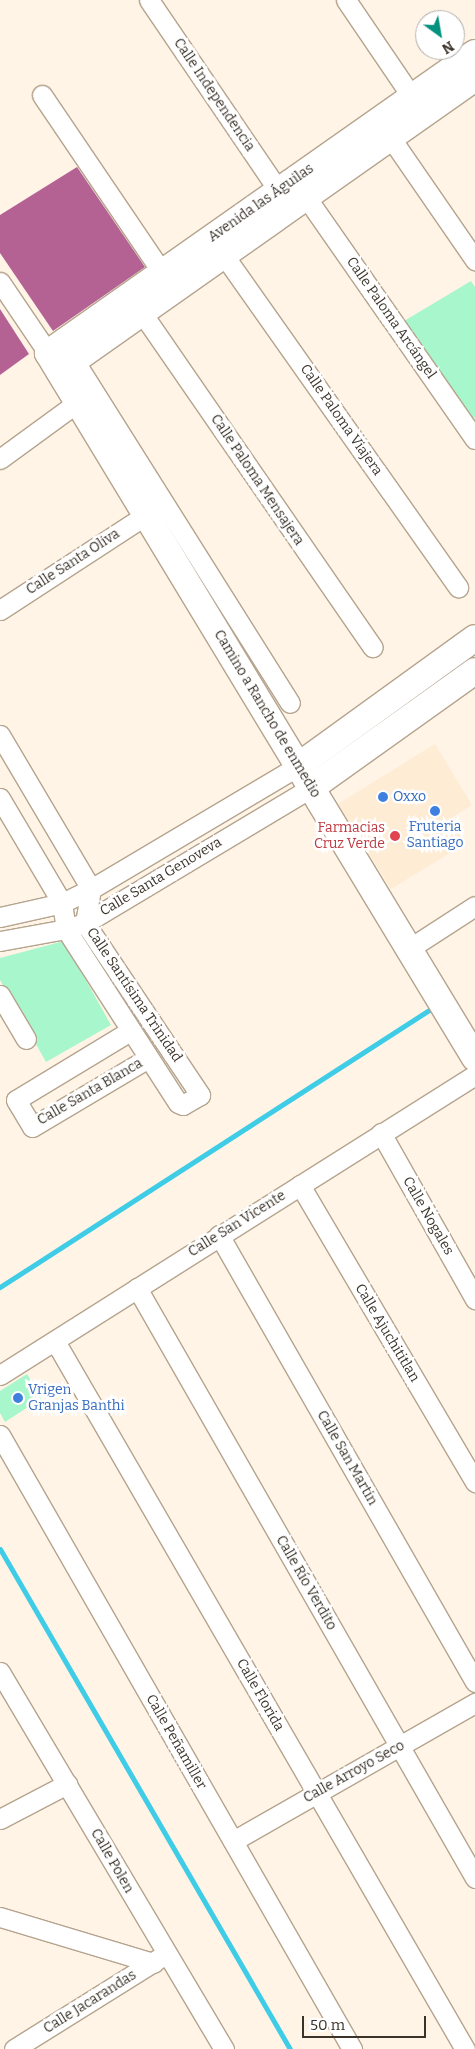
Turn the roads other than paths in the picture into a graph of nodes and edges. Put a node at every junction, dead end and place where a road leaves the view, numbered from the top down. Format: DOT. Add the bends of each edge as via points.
graph roads {
  1 [pos="149,0"];
  2 [pos="346,0"];
  3 [pos="475,54"];
  4 [pos="474,81"];
  5 [pos="42,95"];
  6 [pos="412,97"];
  7 [pos="390,137"];
  8 [pos="278,190"];
  9 [pos="306,197"];
  10 [pos="224,254"];
  11 [pos="475,260"];
  12 [pos="162,272"];
  13 [pos="0,282"];
  14 [pos="142,313"];
  15 [pos="60,362"];
  16 [pos="78,402"];
  17 [pos="475,440"];
  18 [pos="0,459"];
  19 [pos="146,515"];
  20 [pos="458,586"];
  21 [pos="0,610"];
  22 [pos="475,638"];
  23 [pos="372,647"];
  24 [pos="475,671"];
  25 [pos="290,703"];
  26 [pos="0,735"];
  27 [pos="305,777"];
  28 [pos="0,798"];
  29 [pos="91,890"];
  30 [pos="62,904"];
  31 [pos="475,906"];
  32 [pos="0,917"];
  33 [pos="85,922"];
  34 [pos="66,929"];
  35 [pos="0,941"];
  36 [pos="410,948"];
  37 [pos="0,995"];
  38 [pos="130,1031"];
  39 [pos="26,1039"];
  40 [pos="148,1058"];
  41 [pos="475,1058"];
  42 [pos="475,1075"];
  43 [pos="381,1133"];
  44 [pos="300,1185"];
  45 [pos="219,1235"];
  46 [pos="137,1288"];
  47 [pos="475,1299"];
  48 [pos="55,1341"];
  49 [pos="0,1375"];
  50 [pos="0,1435"];
  51 [pos="475,1482"];
  52 [pos="0,1672"];
  53 [pos="475,1682"];
  54 [pos="7,1700"];
  55 [pos="475,1703"];
  56 [pos="399,1747"];
  57 [pos="67,1784"];
  58 [pos="317,1793"];
  59 [pos="0,1820"];
  60 [pos="233,1841"];
  61 [pos="475,1878"];
  62 [pos="0,1917"];
  63 [pos="159,1959"];
  64 [pos="220,2047"];
  65 [pos="14,2049"];
  66 [pos="352,2049"];
  67 [pos="465,2049"];
  1 -- 8 [label="street, Calle Independencia"];
  2 -- 6 [label="street"];
  3 -- 6 [label="street, Avenida las Águilas"];
  4 -- 7 [label="street, Avenida las Águilas"];
  5 -- 12 [label="street"];
  6 -- 8 [label="street, Avenida las Águilas"];
  7 -- 9 [label="street, Avenida las Águilas"];
  7 -- 11 [label="street"];
  8 -- 12 [label="street, Avenida las Águilas"];
  9 -- 10 [label="street, Avenida las Águilas"];
  9 -- 17 [label="street, Calle Paloma Arcángel"];
  10 -- 14 [label="street, Avenida las Águilas"];
  10 -- 20 [label="street, Calle Paloma Viajera"];
  12 -- 15 [label="street, Avenida las Águilas"];
  13 -- 15 [label="street"];
  14 -- 15 [label="street, Avenida las Águilas"];
  14 -- 23 [label="street, Calle Paloma Mensajera"];
  15 -- 16 [label="street, Camino a Rancho de enmedio"];
  15 -- 25 [label="street"];
  16 -- 18 [label="street"];
  16 -- 19 [label="street, Camino a Rancho de enmedio"];
  19 -- 21 [label="street, Calle Santa Oliva"];
  19 -- 27 [label="street, Camino a Rancho de enmedio"];
  22 -- 27 [label="street"];
  24 -- 27 [label="street"];
  26 -- 29 [label="street"];
  27 -- 29 [label="street, Calle Santa Genoveva"];
  27 -- 33 [label="street, Calle Santa Genoveva"];
  27 -- 36 [label="street, Camino a Rancho de enmedio"];
  28 -- 30 [label="street, Calle Santísima Trinidad"];
  29 -- 30 [label="street, Calle Santa Genoveva"];
  29 -- 33 [label="street, Calle Santísima Trinidad"];
  30 -- 32 [label="street, Calle Santa Genoveva"];
  30 -- 34 [label="street, Calle Santísima Trinidad"];
  31 -- 36 [label="street"];
  33 -- 34 [label="street, Calle Santa Genoveva"];
  33 -- 40 [label="street, Calle Santísima Trinidad" via="200,1096 183,1105 178,1103"];
  34 -- 35 [label="street, Calle Santa Genoveva"];
  34 -- 38 [label="street, Calle Santísima Trinidad"];
  36 -- 41 [label="street, Camino a Rancho de enmedio"];
  37 -- 39 [label="street"];
  38 -- 40 [label="street, Calle Santísima Trinidad"];
  38 -- 40 [label="street, Calle Santa Blanca" via="16,1100 32,1127"];
  42 -- 43 [label="street, Calle San Vicente"];
  43 -- 44 [label="street, Calle San Vicente"];
  43 -- 47 [label="street, Calle Nogales"];
  44 -- 45 [label="street, Calle San Vicente"];
  44 -- 51 [label="street, Calle Ajuchititlan"];
  45 -- 46 [label="street, Calle San Vicente"];
  45 -- 53 [label="street, Calle San Martin"];
  46 -- 48 [label="street, Calle San Vicente"];
  46 -- 56 [label="street, Calle Río Verdito"];
  48 -- 49 [label="street, Calle San Vicente"];
  48 -- 58 [label="street, Calle Florida"];
  50 -- 60 [label="street, Calle Peñamiller"];
  52 -- 54 [label="street, Calle Polen"];
  54 -- 57 [label="street, Calle Polen"];
  55 -- 56 [label="street, Calle Arroyo Seco"];
  56 -- 58 [label="street, Calle Arroyo Seco"];
  56 -- 61 [label="street, Calle Río Verdito"];
  57 -- 59 [label="street"];
  57 -- 63 [label="street, Calle Polen"];
  58 -- 60 [label="street, Calle Arroyo Seco"];
  58 -- 67 [label="street, Calle Florida"];
  60 -- 66 [label="street, Calle Peñamiller"];
  62 -- 63 [label="street"];
  63 -- 64 [label="street, Calle Polen"];
  63 -- 65 [label="street, Calle Jacarandas"];
}
